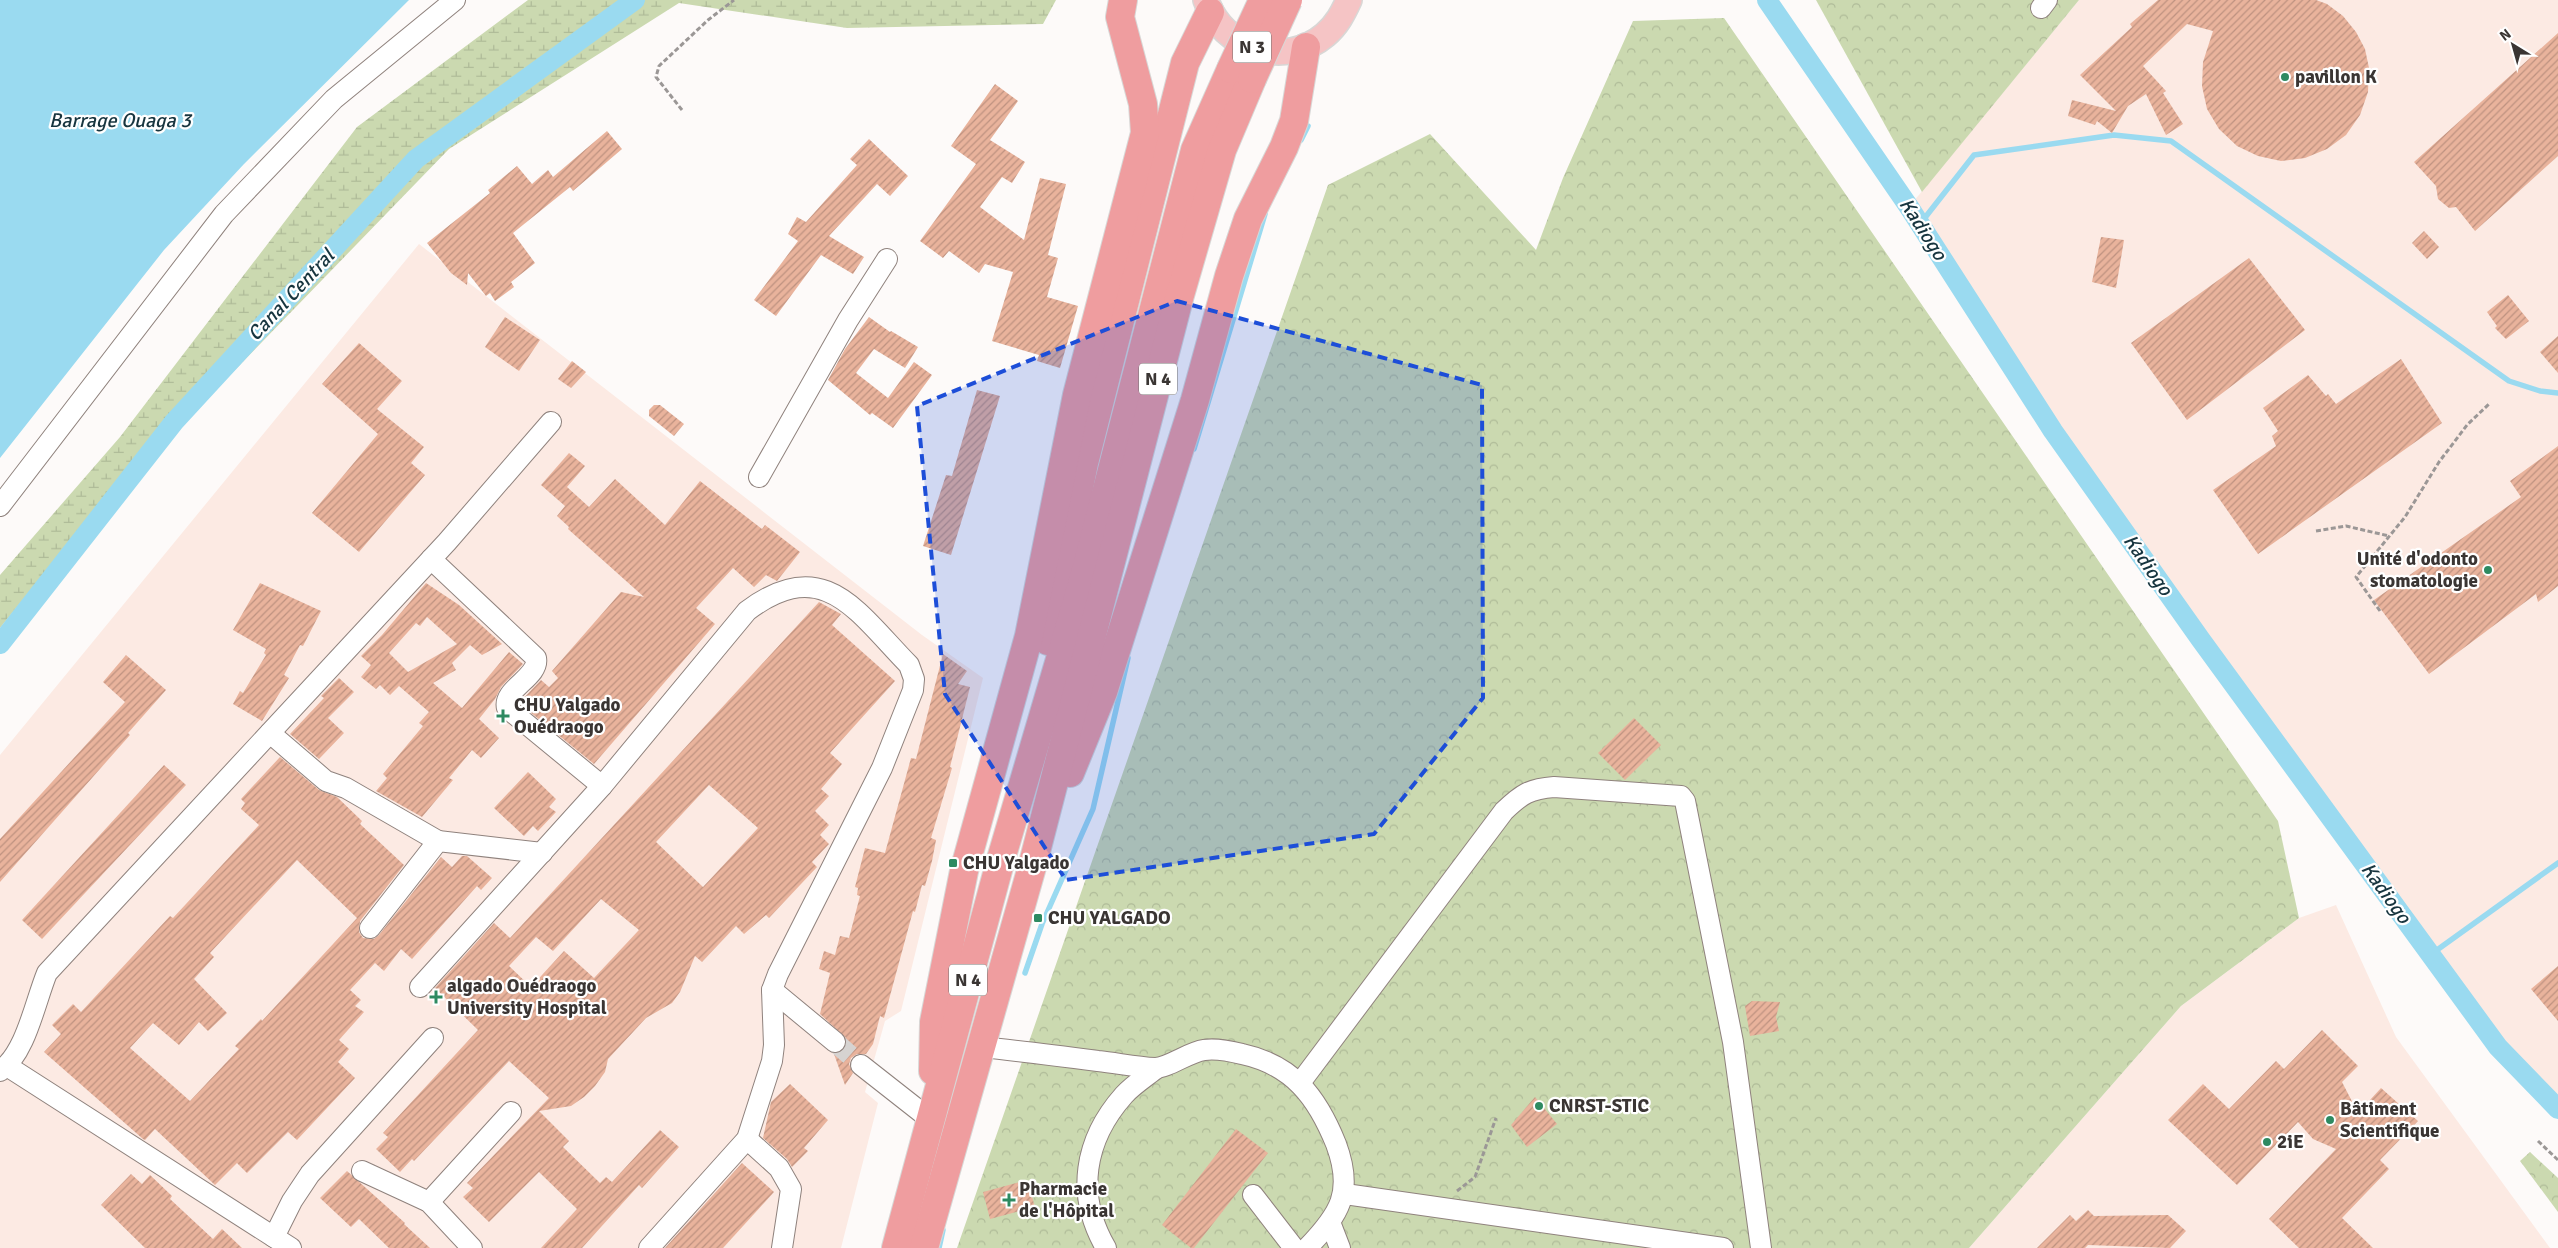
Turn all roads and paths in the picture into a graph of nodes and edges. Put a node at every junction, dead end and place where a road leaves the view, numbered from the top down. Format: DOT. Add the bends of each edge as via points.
graph roads {
  1 [pos="455,0"];
  2 [pos="734,0"];
  3 [pos="1123,0"];
  4 [pos="1263,0"];
  5 [pos="1288,0"];
  6 [pos="1349,0"];
  7 [pos="1208,6"];
  8 [pos="1306,47"];
  9 [pos="1242,74"];
  10 [pos="682,110"];
  11 [pos="887,259"];
  12 [pos="2489,404"];
  13 [pos="551,422"];
  14 [pos="759,478"];
  15 [pos="0,506"];
  16 [pos="2316,531"];
  17 [pos="2389,536"];
  18 [pos="431,558"];
  19 [pos="2380,611"];
  20 [pos="270,733"];
  21 [pos="602,786"];
  22 [pos="438,841"];
  23 [pos="542,853"];
  24 [pos="1001,858"];
  25 [pos="1032,867"];
  26 [pos="370,928"];
  27 [pos="420,987"];
  28 [pos="772,990"];
  29 [pos="433,1038"];
  30 [pos="834,1042"];
  31 [pos="981,1047"];
  32 [pos="861,1065"];
  33 [pos="1157,1068"];
  34 [pos="4,1069"];
  35 [pos="1300,1083"];
  36 [pos="511,1112"];
  37 [pos="1496,1118"];
  38 [pos="931,1120"];
  39 [pos="747,1138"];
  40 [pos="2538,1141"];
  41 [pos="2558,1160"];
  42 [pos="362,1171"];
  43 [pos="1344,1194"];
  44 [pos="1253,1195"];
  45 [pos="429,1202"];
  46 [pos="1440,1207"];
  47 [pos="1330,1222"];
  48 [pos="274,1237"];
  49 [pos="292,1248"];
  50 [pos="472,1248"];
  51 [pos="649,1248"];
  52 [pos="782,1248"];
  53 [pos="896,1248"];
  54 [pos="924,1248"];
  55 [pos="1106,1248"];
  56 [pos="1294,1248"];
  57 [pos="1307,1248"];
  58 [pos="1340,1248"];
  59 [pos="1723,1248"];
  60 [pos="1761,1248"];
  1 -- 15 [label="street" via="334,99 224,214"];
  2 -- 10 [label="path" via="660,66 656,77"];
  3 -- 38 [label="highway" via="1120,17 1143,104 1145,133 1077,394 1029,636 964,871 934,1022"];
  4 -- 9 [label="highway, N 4, bridge"];
  5 -- 9 [label="highway, N 4, bridge"];
  6 -- 8 [label="main road, N 3" via="1330,30"];
  7 -- 8 [label="main road, N 3" via="1224,30 1241,44 1262,51 1284,52"];
  7 -- 24 [label="highway" via="1185,63 1084,463"];
  8 -- 25 [label="highway" via="1294,121 1248,219 1103,692"];
  9 -- 24 [label="highway, N 4" via="1195,150 1084,578"];
  9 -- 25 [label="highway, N 4" via="1180,295"];
  11 -- 14 [label="street" via="843,328"];
  12 -- 17 [label="path" via="2467,425"];
  13 -- 18 [label="street"];
  16 -- 17 [label="path" via="2346,526"];
  17 -- 19 [label="path" via="2356,577"];
  18 -- 20 [label="street"];
  18 -- 21 [label="street" via="536,658 534,667 507,700 507,708"];
  20 -- 22 [label="street" via="326,781 346,788"];
  20 -- 34 [label="street" via="47,973 26,1033"];
  21 -- 23 [label="street"];
  21 -- 28 [label="street" via="724,637 747,611 765,597 806,587 826,589 846,600 909,665 914,679 913,690 882,768"];
  22 -- 23 [label="street"];
  22 -- 26 [label="street"];
  23 -- 27 [label="street"];
  24 -- 38 [label="highway, N 4"];
  25 -- 31 [label="highway, N 4"];
  28 -- 30 [label="street"];
  28 -- 39 [label="street" via="772,1061"];
  29 -- 48 [label="street" via="310,1174"];
  31 -- 33 [label="street"];
  31 -- 54 [label="highway, N 4"];
  32 -- 38 [label="street"];
  33 -- 35 [label="street" via="1204,1050 1228,1050 1261,1058 1285,1070"];
  33 -- 55 [label="street" via="1125,1094 1103,1124 1090,1151 1087,1188 1093,1218"];
  34 -- 48 [label="street"];
  35 -- 43 [label="street" via="1327,1123 1337,1146 1343,1167"];
  35 -- 60 [label="street" via="1504,811 1521,795 1534,789 1554,787 1680,796 1685,802 1733,1042"];
  36 -- 45 [label="street"];
  37 -- 46 [label="path" via="1475,1177"];
  38 -- 53 [label="highway, N 4"];
  39 -- 51 [label="street"];
  39 -- 52 [label="street" via="779,1168 792,1189"];
  40 -- 41 [label="path"];
  42 -- 45 [label="street"];
  43 -- 46 [label="street"];
  43 -- 47 [label="street"];
  44 -- 56 [label="street"];
  45 -- 50 [label="street"];
  46 -- 59 [label="street"];
  47 -- 57 [label="street"];
  47 -- 58 [label="street"];
  48 -- 49 [label="street"];
}
